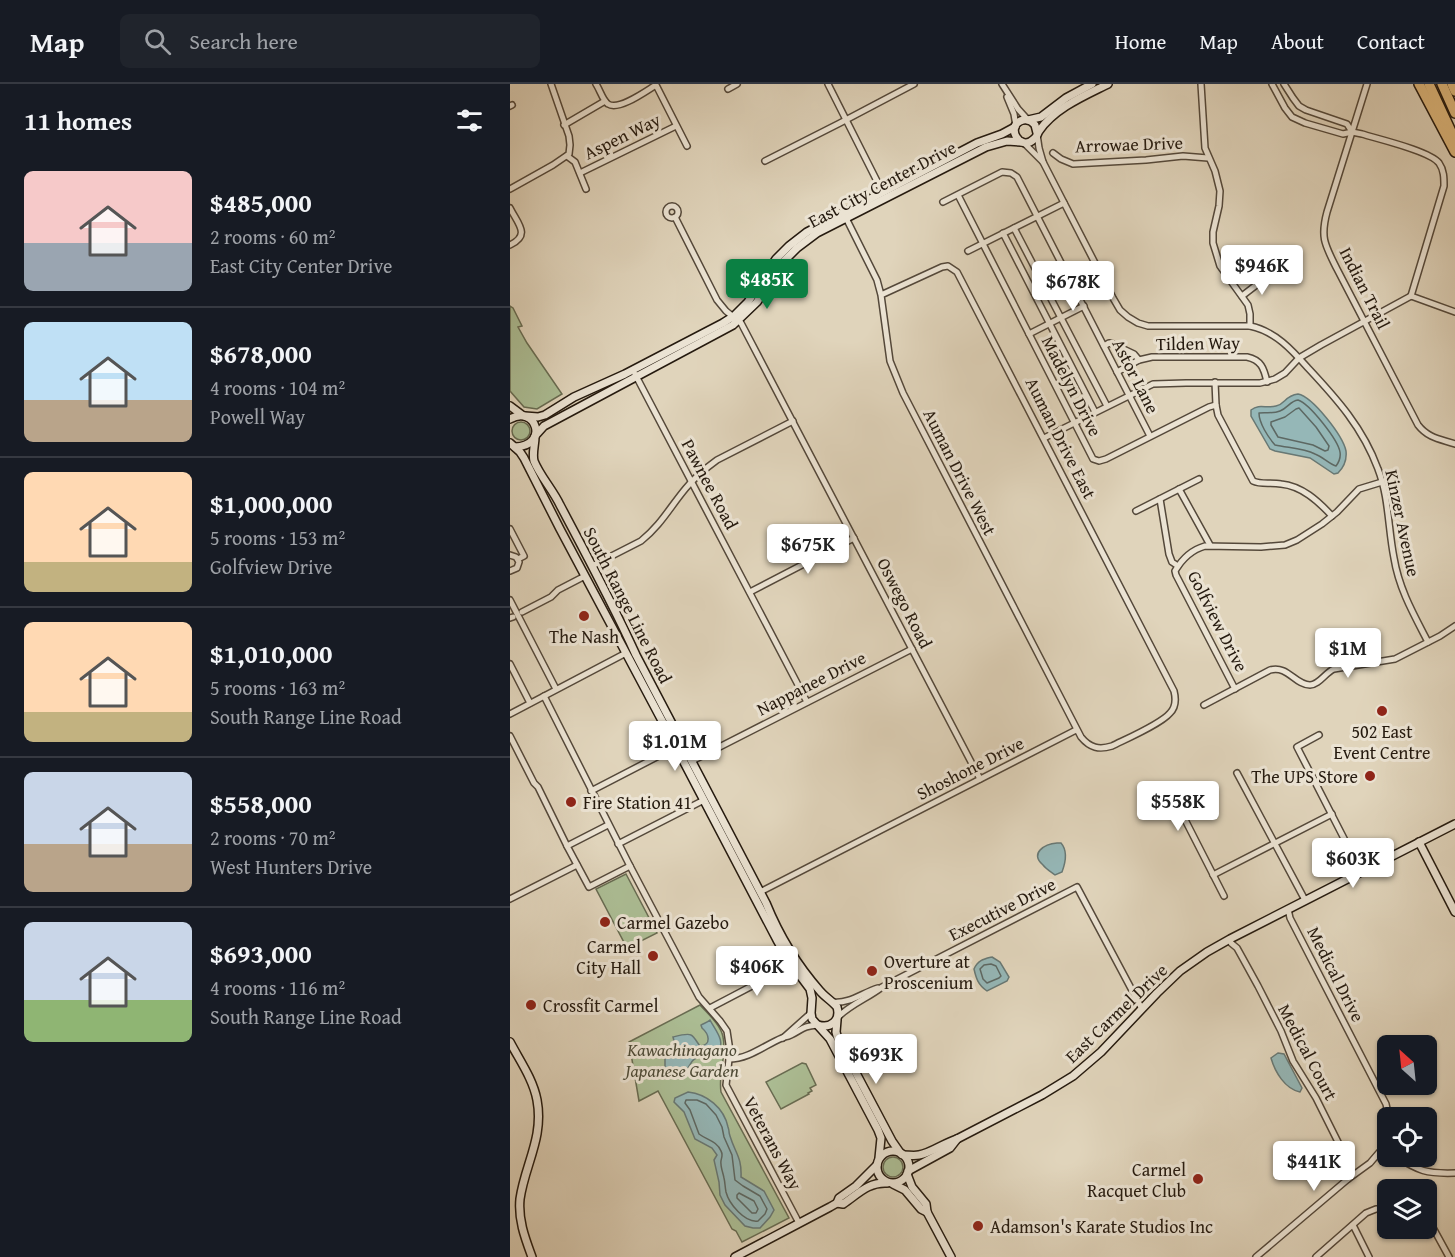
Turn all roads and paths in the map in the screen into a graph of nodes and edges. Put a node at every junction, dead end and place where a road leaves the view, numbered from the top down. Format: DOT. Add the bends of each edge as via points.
graph roads {
  1 [pos="551,84"];
  2 [pos="596,84"];
  3 [pos="737,84"];
  4 [pos="828,84"];
  5 [pos="914,84"];
  6 [pos="1092,84"];
  7 [pos="1108,84"];
  8 [pos="1201,84"];
  9 [pos="1272,84"];
  10 [pos="1367,84"];
  11 [pos="1419,84"];
  12 [pos="1429,84"];
  13 [pos="1442,84"];
  14 [pos="1452,84"];
  15 [pos="656,85"];
  16 [pos="1003,87"];
  17 [pos="1286,87"];
  18 [pos="728,89"];
  19 [pos="1455,92"];
  20 [pos="1277,95"];
  21 [pos="605,101"];
  22 [pos="1455,113"];
  23 [pos="847,120"];
  24 [pos="1028,120"];
  25 [pos="564,125"];
  26 [pos="676,126"];
  27 [pos="1015,126"];
  28 [pos="1352,132"];
  29 [pos="1037,133"];
  30 [pos="1455,140"];
  31 [pos="1022,142"];
  32 [pos="687,146"];
  33 [pos="1455,152"];
  34 [pos="1053,153"];
  35 [pos="567,156"];
  36 [pos="1208,158"];
  37 [pos="765,161"];
  38 [pos="1043,162"];
  39 [pos="580,173"];
  40 [pos="510,189"];
  41 [pos="586,189"];
  42 [pos="882,191"];
  43 [pos="958,195"];
  44 [pos="943,202"];
  45 [pos="1064,203"];
  46 [pos="510,208"];
  47 [pos="1037,216"];
  48 [pos="675,218"];
  49 [pos="846,218"];
  50 [pos="1014,228"];
  51 [pos="1003,233"];
  52 [pos="983,244"];
  53 [pos="510,245"];
  54 [pos="968,251"];
  55 [pos="1268,276"];
  56 [pos="881,295"];
  57 [pos="1242,296"];
  58 [pos="1411,296"];
  59 [pos="1084,306"];
  60 [pos="1455,312"];
  61 [pos="737,318"];
  62 [pos="1061,318"];
  63 [pos="1365,321"];
  64 [pos="1050,323"];
  65 [pos="1250,326"];
  66 [pos="1029,334"];
  67 [pos="1104,346"];
  68 [pos="1299,358"];
  69 [pos="1139,360"];
  70 [pos="1117,372"];
  71 [pos="635,373"];
  72 [pos="1215,382"];
  73 [pos="1267,382"];
  74 [pos="1130,395"];
  75 [pos="1216,405"];
  76 [pos="510,406"];
  77 [pos="1107,406"];
  78 [pos="1095,412"];
  79 [pos="524,415"];
  80 [pos="510,419"];
  81 [pos="793,421"];
  82 [pos="1074,423"];
  83 [pos="1150,436"];
  84 [pos="535,437"];
  85 [pos="1044,438"];
  86 [pos="1455,444"];
  87 [pos="512,446"];
  88 [pos="1199,479"];
  89 [pos="692,481"];
  90 [pos="1382,482"];
  91 [pos="1179,489"];
  92 [pos="1160,499"];
  93 [pos="1136,512"];
  94 [pos="1332,516"];
  95 [pos="510,529"];
  96 [pos="854,538"];
  97 [pos="1210,545"];
  98 [pos="510,555"];
  99 [pos="518,559"];
  100 [pos="592,566"];
  101 [pos="1178,566"];
  102 [pos="510,571"];
  103 [pos="585,576"];
  104 [pos="750,592"];
  105 [pos="510,600"];
  106 [pos="522,612"];
  107 [pos="1455,626"];
  108 [pos="1428,642"];
  109 [pos="912,649"];
  110 [pos="626,653"];
  111 [pos="510,664"];
  112 [pos="556,689"];
  113 [pos="1235,689"];
  114 [pos="544,696"];
  115 [pos="807,702"];
  116 [pos="530,703"];
  117 [pos="1204,705"];
  118 [pos="510,714"];
  119 [pos="1076,730"];
  120 [pos="1319,735"];
  121 [pos="510,736"];
  122 [pos="676,747"];
  123 [pos="692,761"];
  124 [pos="1237,773"];
  125 [pos="980,779"];
  126 [pos="1211,789"];
  127 [pos="591,791"];
  128 [pos="704,800"];
  129 [pos="1332,814"];
  130 [pos="1455,824"];
  131 [pos="608,825"];
  132 [pos="1419,842"];
  133 [pos="618,844"];
  134 [pos="1274,844"];
  135 [pos="567,846"];
  136 [pos="1354,858"];
  137 [pos="577,865"];
  138 [pos="630,866"];
  139 [pos="1213,875"];
  140 [pos="760,892"];
  141 [pos="1224,896"];
  142 [pos="510,899"];
  143 [pos="1305,900"];
  144 [pos="1288,909"];
  145 [pos="1455,912"];
  146 [pos="1230,941"];
  147 [pos="792,965"];
  148 [pos="882,987"];
  149 [pos="832,1002"];
  150 [pos="710,1008"];
  151 [pos="1142,1009"];
  152 [pos="811,1011"];
  153 [pos="837,1018"];
  154 [pos="818,1025"];
  155 [pos="782,1038"];
  156 [pos="510,1042"];
  157 [pos="729,1059"];
  158 [pos="1387,1107"];
  159 [pos="957,1139"];
  160 [pos="902,1154"];
  161 [pos="1377,1156"];
  162 [pos="878,1161"];
  163 [pos="1412,1167"];
  164 [pos="908,1172"];
  165 [pos="1455,1173"];
  166 [pos="1348,1179"];
  167 [pos="890,1183"];
  168 [pos="837,1203"];
  169 [pos="1377,1209"];
  170 [pos="927,1212"];
  171 [pos="799,1223"];
  172 [pos="1353,1225"];
  173 [pos="1437,1235"];
  174 [pos="532,1257"];
  175 [pos="735,1257"];
  176 [pos="951,1257"];
  177 [pos="1256,1257"];
  178 [pos="1316,1257"];
  179 [pos="1369,1257"];
  180 [pos="1449,1257"];
  1 -- 25 [label="street"];
  2 -- 21 [label="street"];
  3 -- 18 [label="street"];
  4 -- 23 [label="street"];
  5 -- 23 [label="street"];
  6 -- 24 [label="street" via="1041,117"];
  7 -- 29 [label="street" via="1067,106"];
  8 -- 36 [label="street" via="1203,140"];
  9 -- 20 [label="street"];
  10 -- 28 [label="street, Indian Trail"];
  11 -- 33 [label="highway"];
  12 -- 30 [label="highway"];
  13 -- 22 [label="highway"];
  14 -- 19 [label="highway"];
  15 -- 21 [label="street" via="616,106"];
  15 -- 26 [label="street"];
  16 -- 24 [label="street"];
  16 -- 27 [label="street"];
  17 -- 20 [label="street"];
  17 -- 28 [label="street" via="1299,106 1347,124"];
  20 -- 28 [label="street" via="1292,117 1343,134"];
  21 -- 25 [label="street"];
  23 -- 37 [label="street"];
  23 -- 42 [label="street"];
  24 -- 27 [label="street"];
  24 -- 29 [label="street" via="1035,124"];
  25 -- 35 [label="street" via="570,140"];
  26 -- 32 [label="street"];
  26 -- 39 [label="street, Aspen Way"];
  27 -- 31 [label="street" via="1015,136"];
  27 -- 42 [label="street, East City Center Drive"];
  28 -- 58 [label="street" via="1431,156 1442,169 1444,186"];
  28 -- 63 [label="street, Indian Trail" via="1323,237"];
  29 -- 31 [label="street" via="1032,141"];
  29 -- 38 [label="street, Kinzer Avenue"];
  31 -- 38 [label="street, Kinzer Avenue"];
  31 -- 49 [label="street, East City Center Drive" via="1007,141 986,147"];
  34 -- 36 [label="street, Arrowae Drive" via="1073,164 1171,156"];
  35 -- 39 [label="street"];
  35 -- 40 [label="street"];
  36 -- 57 [label="street" via="1220,190 1213,243 1220,266"];
  38 -- 45 [label="street, Kinzer Avenue"];
  39 -- 41 [label="street"];
  42 -- 61 [label="street, East City Center Drive" via="795,241 776,260"];
  43 -- 44 [label="street"];
  43 -- 47 [label="street, Astor Lane" via="1002,172 1011,173 1017,177"];
  43 -- 52 [label="street, Madelyn Drive"];
  45 -- 47 [label="street"];
  45 -- 65 [label="street, Kinzer Avenue" via="1116,304 1133,321 1154,327"];
  46 -- 53 [label="street" via="522,236"];
  47 -- 50 [label="street"];
  47 -- 59 [label="street, Astor Lane"];
  48 -- 61 [label="street, Oswego Road" via="717,300"];
  49 -- 56 [label="street, Auman Drive West" via="874,272"];
  49 -- 61 [label="street, East City Center Drive" via="791,253 757,302"];
  50 -- 51 [label="street"];
  50 -- 62 [label="street"];
  51 -- 52 [label="street"];
  51 -- 64 [label="street"];
  52 -- 54 [label="street"];
  52 -- 66 [label="street, Madelyn Drive"];
  55 -- 57 [label="street"];
  56 -- 85 [label="street, Auman Drive East" via="942,267 957,272"];
  56 -- 119 [label="street, Auman Drive West" via="890,361 903,393"];
  57 -- 65 [label="street" via="1249,308"];
  58 -- 60 [label="street"];
  58 -- 63 [label="street"];
  59 -- 62 [label="street"];
  59 -- 67 [label="street, Astor Lane"];
  61 -- 71 [label="street, East City Center Drive" via="717,335"];
  61 -- 81 [label="street, Oswego Road"];
  62 -- 64 [label="street"];
  62 -- 77 [label="street"];
  63 -- 68 [label="street"];
  63 -- 86 [label="street, Indian Trail" via="1418,425 1424,433"];
  64 -- 66 [label="street"];
  64 -- 78 [label="street"];
  65 -- 68 [label="street, Kinzer Avenue" via="1270,333"];
  66 -- 82 [label="street, Madelyn Drive"];
  67 -- 69 [label="street" via="1113,344"];
  67 -- 70 [label="street, Astor Lane"];
  68 -- 73 [label="street" via="1279,378"];
  68 -- 90 [label="street, Kinzer Avenue" via="1348,413"];
  69 -- 70 [label="street, Tilden Way"];
  69 -- 73 [label="street, Tilden Way" via="1250,357 1261,364"];
  70 -- 74 [label="street, Astor Lane"];
  71 -- 79 [label="street, East City Center Drive" via="574,397 544,415"];
  71 -- 84 [label="street, East City Center Drive" via="544,426"];
  71 -- 89 [label="street, Pawnee Road"];
  72 -- 73 [label="street"];
  72 -- 74 [label="street" via="1154,384"];
  72 -- 75 [label="street"];
  74 -- 77 [label="street"];
  74 -- 83 [label="street, Astor Lane"];
  75 -- 83 [label="street"];
  75 -- 94 [label="street" via="1252,481 1299,489"];
  76 -- 79 [label="street"];
  77 -- 78 [label="street"];
  78 -- 82 [label="street"];
  79 -- 80 [label="street, East City Center Drive"];
  79 -- 84 [label="street" via="535,424"];
  81 -- 89 [label="street" via="717,460"];
  81 -- 96 [label="street, Oswego Road"];
  82 -- 83 [label="street, Madelyn Drive" via="1091,457 1097,461"];
  82 -- 85 [label="street"];
  84 -- 87 [label="street, East City Center Drive" via="528,445"];
  84 -- 100 [label="street, South Range Line Road" via="535,461"];
  85 -- 119 [label="street, Auman Drive East" via="1175,695 1170,714 1112,746 1093,747"];
  87 -- 103 [label="street, South Range Line Road" via="524,458"];
  88 -- 91 [label="street"];
  89 -- 100 [label="street" via="646,537"];
  89 -- 104 [label="street, Pawnee Road"];
  90 -- 94 [label="street, Golfview Drive" via="1359,489"];
  90 -- 108 [label="street, Kinzer Avenue" via="1398,576"];
  91 -- 92 [label="street"];
  91 -- 97 [label="street, Golfview Drive"];
  92 -- 93 [label="street"];
  92 -- 101 [label="street, Golfview Drive" via="1169,554"];
  94 -- 97 [label="street, Golfview Drive" via="1285,545"];
  95 -- 99 [label="street" via="524,556"];
  96 -- 104 [label="street"];
  96 -- 109 [label="street, Oswego Road"];
  97 -- 101 [label="street, Golfview Drive" via="1188,554"];
  98 -- 99 [label="street"];
  99 -- 102 [label="street" via="518,568"];
  100 -- 123 [label="street, South Range Line Road"];
  101 -- 113 [label="street, Golfview Drive" via="1176,575"];
  103 -- 106 [label="street"];
  103 -- 110 [label="street, South Range Line Road"];
  104 -- 115 [label="street, Pawnee Road"];
  105 -- 112 [label="street"];
  107 -- 108 [label="street, Golfview Drive"];
  108 -- 113 [label="street, Golfview Drive" via="1395,658 1334,669 1312,685 1276,669"];
  109 -- 115 [label="street, Nappanee Drive"];
  109 -- 125 [label="street, Oswego Road"];
  110 -- 112 [label="street"];
  110 -- 122 [label="street, South Range Line Road"];
  111 -- 116 [label="street"];
  112 -- 114 [label="street"];
  113 -- 117 [label="street, Golfview Drive"];
  114 -- 116 [label="street"];
  114 -- 127 [label="street"];
  115 -- 123 [label="street, Nappanee Drive"];
  116 -- 118 [label="street"];
  119 -- 125 [label="street, Shoshone Drive"];
  120 -- 129 [label="street" via="1297,747"];
  121 -- 135 [label="street"];
  122 -- 127 [label="street"];
  122 -- 128 [label="street, South Range Line Road"];
  123 -- 140 [label="street, South Range Line Road"];
  124 -- 134 [label="street"];
  125 -- 140 [label="street, Shoshone Drive"];
  126 -- 139 [label="street" via="1178,806"];
  127 -- 131 [label="street"];
  128 -- 133 [label="street"];
  128 -- 147 [label="street, South Range Line Road"];
  129 -- 134 [label="street"];
  129 -- 136 [label="street"];
  130 -- 132 [label="street, East Carmel Drive"];
  131 -- 133 [label="street, Veterans Way"];
  131 -- 135 [label="street"];
  132 -- 143 [label="street, East Carmel Drive"];
  132 -- 145 [label="street"];
  133 -- 138 [label="street, Veterans Way"];
  134 -- 139 [label="street"];
  134 -- 143 [label="street"];
  135 -- 137 [label="street"];
  137 -- 138 [label="street" via="588,887"];
  137 -- 142 [label="street"];
  138 -- 150 [label="street, Veterans Way" via="699,997"];
  139 -- 141 [label="street"];
  140 -- 149 [label="street, South Range Line Road" via="790,950"];
  143 -- 144 [label="street, East Carmel Drive"];
  144 -- 146 [label="street, East Carmel Drive"];
  144 -- 158 [label="street, Medical Drive"];
  146 -- 151 [label="street, East Carmel Drive" via="1180,971"];
  146 -- 166 [label="street, Medical Court" via="1245,962 1338,1142 1337,1160"];
  147 -- 150 [label="street"];
  147 -- 152 [label="street, South Range Line Road" via="811,992"];
  148 -- 149 [label="street, Executive Drive" via="845,1002"];
  148 -- 151 [label="street, Executive Drive" via="1077,887"];
  148 -- 153 [label="street, Executive Drive"];
  149 -- 152 [label="street" via="821,1000"];
  149 -- 153 [label="street" via="838,1010"];
  150 -- 157 [label="street, Veterans Way" via="726,1031"];
  151 -- 159 [label="street, East Carmel Drive" via="1073,1076"];
  152 -- 154 [label="street"];
  152 -- 155 [label="street"];
  153 -- 154 [label="street" via="830,1026"];
  153 -- 160 [label="street" via="838,1040"];
  154 -- 155 [label="street"];
  154 -- 162 [label="street" via="834,1046 878,1131"];
  155 -- 157 [label="street" via="754,1053"];
  156 -- 174 [label="street" via="532,1084 539,1113 536,1142 520,1199 522,1231"];
  157 -- 171 [label="street, Veterans Way" via="726,1085"];
  159 -- 160 [label="street, East Carmel Drive" via="924,1154"];
  159 -- 164 [label="street, East Carmel Drive" via="950,1148"];
  160 -- 162 [label="street" via="887,1152"];
  160 -- 164 [label="street" via="908,1162"];
  161 -- 166 [label="street"];
  162 -- 167 [label="street" via="879,1176"];
  162 -- 168 [label="street"];
  163 -- 165 [label="street" via="1432,1173"];
  164 -- 167 [label="street" via="902,1181"];
  164 -- 170 [label="street"];
  166 -- 177 [label="street"];
  167 -- 168 [label="street" via="871,1184"];
  167 -- 170 [label="street" via="905,1190"];
  168 -- 171 [label="street"];
  169 -- 172 [label="street"];
  170 -- 176 [label="street"];
  171 -- 175 [label="street"];
  172 -- 178 [label="street"];
  172 -- 179 [label="street"];
  173 -- 180 [label="street"];
}
